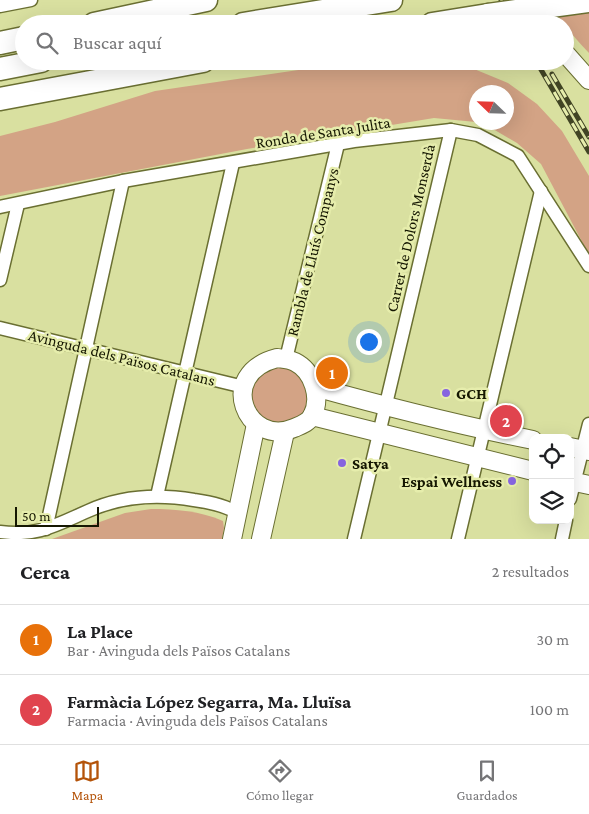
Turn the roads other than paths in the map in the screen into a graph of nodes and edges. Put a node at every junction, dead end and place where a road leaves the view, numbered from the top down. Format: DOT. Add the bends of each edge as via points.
graph roads {
  1 [pos="31,0"];
  2 [pos="206,0"];
  3 [pos="391,0"];
  4 [pos="17,1"];
  5 [pos="589,1"];
  6 [pos="0,6"];
  7 [pos="543,10"];
  8 [pos="136,15"];
  9 [pos="298,15"];
  10 [pos="488,15"];
  11 [pos="15,40"];
  12 [pos="0,43"];
  13 [pos="574,57"];
  14 [pos="574,62"];
  15 [pos="15,66"];
  16 [pos="589,68"];
  17 [pos="0,69"];
  18 [pos="155,70"];
  19 [pos="589,80"];
  20 [pos="0,99"];
  21 [pos="451,130"];
  22 [pos="338,144"];
  23 [pos="233,163"];
  24 [pos="123,181"];
  25 [pos="541,191"];
  26 [pos="18,204"];
  27 [pos="0,207"];
  28 [pos="589,266"];
  29 [pos="0,280"];
  30 [pos="0,328"];
  31 [pos="85,349"];
  32 [pos="286,359"];
  33 [pos="186,373"];
  34 [pos="244,387"];
  35 [pos="315,387"];
  36 [pos="385,406"];
  37 [pos="312,416"];
  38 [pos="256,424"];
  39 [pos="589,424"];
  40 [pos="483,430"];
  41 [pos="285,432"];
  42 [pos="379,433"];
  43 [pos="529,439"];
  44 [pos="581,449"];
  45 [pos="477,456"];
  46 [pos="529,470"];
  47 [pos="578,482"];
  48 [pos="157,496"];
  49 [pos="237,513"];
  50 [pos="565,524"];
  51 [pos="46,529"];
  52 [pos="0,532"];
  53 [pos="232,539"];
  54 [pos="261,539"];
  55 [pos="354,539"];
  56 [pos="458,539"];
  57 [pos="562,539"];
  1 -- 4 [label="street"];
  2 -- 8 [label="highway"];
  3 -- 9 [label="highway"];
  4 -- 6 [label="street"];
  5 -- 7 [label="highway"];
  7 -- 10 [label="highway, bridge"];
  11 -- 12 [label="highway"];
  13 -- 16 [label="street"];
  14 -- 19 [label="street"];
  15 -- 17 [label="highway"];
  18 -- 20 [label="highway"];
  21 -- 22 [label="street, Ronda de Santa Julita"];
  21 -- 25 [label="street, Ronda de Santa Julita" via="478,135 518,156"];
  21 -- 36 [label="street, Carrer de Dolors Monserdà"];
  22 -- 23 [label="street, Ronda de Santa Julita"];
  22 -- 32 [label="street, Rambla de Lluís Companys"];
  23 -- 24 [label="street, Ronda de Santa Julita"];
  23 -- 33 [label="street"];
  24 -- 26 [label="street, Ronda de Santa Julita"];
  24 -- 31 [label="street"];
  25 -- 28 [label="street, Ronda de Santa Julita"];
  25 -- 40 [label="street"];
  26 -- 27 [label="street, Ronda de Santa Julita"];
  26 -- 29 [label="street"];
  30 -- 31 [label="street, Avinguda dels Països Catalans"];
  31 -- 33 [label="street, Avinguda dels Països Catalans"];
  31 -- 51 [label="street"];
  32 -- 34 [label="street" via="277,358 256,367"];
  32 -- 35 [label="street" via="306,370"];
  33 -- 34 [label="street, Avinguda dels Països Catalans"];
  33 -- 48 [label="street"];
  34 -- 38 [label="street" via="244,405"];
  35 -- 36 [label="street"];
  35 -- 37 [label="street" via="317,402"];
  36 -- 40 [label="street"];
  36 -- 42 [label="street, Carrer de Dolors Monserdà"];
  37 -- 41 [label="street" via="306,423"];
  37 -- 42 [label="street"];
  38 -- 41 [label="street" via="264,429"];
  38 -- 49 [label="street"];
  39 -- 44 [label="street"];
  40 -- 43 [label="street"];
  40 -- 45 [label="street"];
  41 -- 54 [label="street"];
  42 -- 45 [label="street"];
  42 -- 55 [label="street, Carrer de Dolors Monserdà"];
  44 -- 47 [label="street"];
  45 -- 46 [label="street"];
  45 -- 56 [label="street"];
  48 -- 49 [label="street" via="200,500"];
  48 -- 51 [label="street" via="120,501 89,510"];
  49 -- 53 [label="street"];
  50 -- 57 [label="street"];
  51 -- 52 [label="street"];
}
